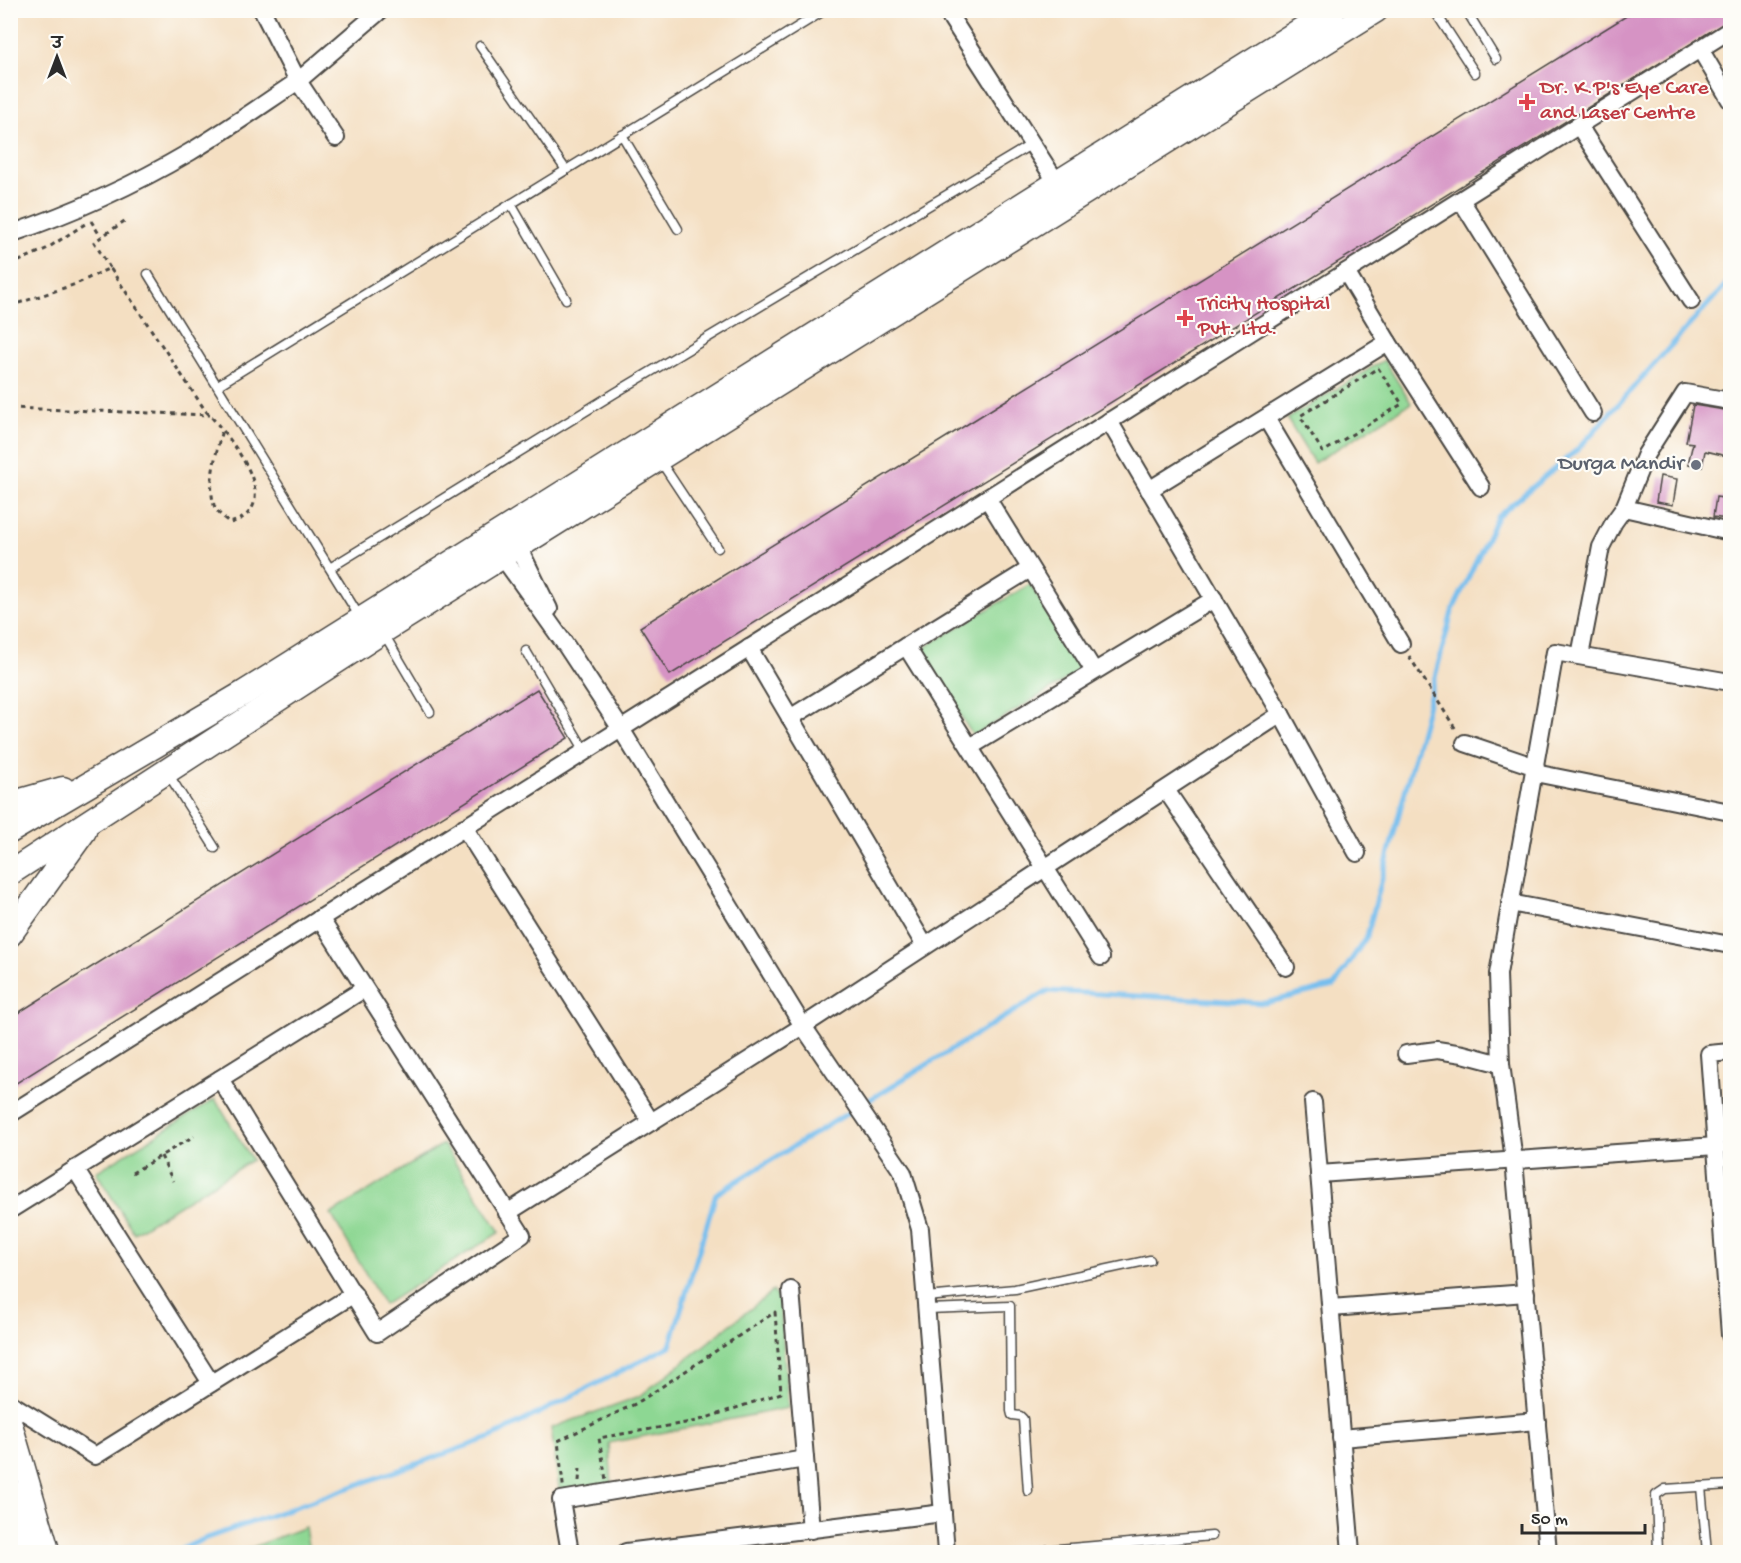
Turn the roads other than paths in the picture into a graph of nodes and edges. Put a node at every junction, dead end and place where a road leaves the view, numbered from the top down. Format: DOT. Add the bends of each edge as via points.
graph roads {
  1 [pos="262,10"];
  2 [pos="381,10"];
  3 [pos="825,10"];
  4 [pos="946,10"];
  5 [pos="1318,10"];
  6 [pos="1333,10"];
  7 [pos="1376,10"];
  8 [pos="1434,10"];
  9 [pos="1466,10"];
  10 [pos="1731,30"];
  11 [pos="1294,35"];
  12 [pos="480,46"];
  13 [pos="1700,49"];
  14 [pos="1496,59"];
  15 [pos="1475,73"];
  16 [pos="297,81"];
  17 [pos="1731,100"];
  18 [pos="1579,126"];
  19 [pos="622,135"];
  20 [pos="336,138"];
  21 [pos="1032,144"];
  22 [pos="566,170"];
  23 [pos="1057,183"];
  24 [pos="1461,200"];
  25 [pos="511,204"];
  26 [pos="678,229"];
  27 [pos="10,234"];
  28 [pos="1346,272"];
  29 [pos="148,274"];
  30 [pos="566,299"];
  31 [pos="1691,301"];
  32 [pos="1388,342"];
  33 [pos="218,385"];
  34 [pos="1731,400"];
  35 [pos="1593,413"];
  36 [pos="1266,418"];
  37 [pos="1109,421"];
  38 [pos="659,459"];
  39 [pos="1481,487"];
  40 [pos="1149,490"];
  41 [pos="987,498"];
  42 [pos="1624,508"];
  43 [pos="1731,532"];
  44 [pos="504,543"];
  45 [pos="718,548"];
  46 [pos="330,568"];
  47 [pos="1030,568"];
  48 [pos="1214,599"];
  49 [pos="362,619"];
  50 [pos="383,631"];
  51 [pos="1401,644"];
  52 [pos="906,646"];
  53 [pos="748,648"];
  54 [pos="526,651"];
  55 [pos="1580,656"];
  56 [pos="1094,671"];
  57 [pos="1731,682"];
  58 [pos="430,712"];
  59 [pos="1281,714"];
  60 [pos="790,718"];
  61 [pos="621,729"];
  62 [pos="1465,743"];
  63 [pos="970,747"];
  64 [pos="585,751"];
  65 [pos="1535,770"];
  66 [pos="166,771"];
  67 [pos="97,780"];
  68 [pos="1166,790"];
  69 [pos="10,804"];
  70 [pos="1731,812"];
  71 [pos="92,819"];
  72 [pos="464,827"];
  73 [pos="10,831"];
  74 [pos="215,848"];
  75 [pos="1357,853"];
  76 [pos="1045,868"];
  77 [pos="10,873"];
  78 [pos="1510,903"];
  79 [pos="320,918"];
  80 [pos="10,934"];
  81 [pos="1731,945"];
  82 [pos="926,946"];
  83 [pos="1101,957"];
  84 [pos="1286,967"];
  85 [pos="364,989"];
  86 [pos="803,1026"];
  87 [pos="1731,1052"];
  88 [pos="1406,1054"];
  89 [pos="1501,1065"];
  90 [pos="219,1079"];
  91 [pos="1313,1102"];
  92 [pos="10,1114"];
  93 [pos="651,1122"];
  94 [pos="1716,1146"];
  95 [pos="1514,1160"];
  96 [pos="75,1169"];
  97 [pos="1319,1174"];
  98 [pos="13,1208"];
  99 [pos="507,1213"];
  100 [pos="1150,1260"];
  101 [pos="791,1290"];
  102 [pos="1526,1293"];
  103 [pos="354,1294"];
  104 [pos="926,1303"];
  105 [pos="1330,1308"];
  106 [pos="1731,1335"];
  107 [pos="211,1383"];
  108 [pos="10,1403"];
  109 [pos="10,1419"];
  110 [pos="1537,1421"];
  111 [pos="1341,1438"];
  112 [pos="805,1459"];
  113 [pos="1731,1485"];
  114 [pos="1701,1487"];
  115 [pos="1028,1491"];
  116 [pos="11,1492"];
  117 [pos="943,1513"];
  118 [pos="811,1530"];
  119 [pos="1212,1536"];
  120 [pos="30,1552"];
  121 [pos="49,1552"];
  122 [pos="570,1552"];
  123 [pos="626,1552"];
  124 [pos="946,1552"];
  125 [pos="1040,1552"];
  126 [pos="1351,1552"];
  127 [pos="1548,1552"];
  128 [pos="1658,1552"];
  129 [pos="1707,1552"];
  1 -- 16 [label="street"];
  2 -- 16 [label="street"];
  3 -- 19 [label="lane"];
  4 -- 21 [label="street"];
  5 -- 11 [label="street"];
  6 -- 11 [label="main road"];
  7 -- 38 [label="main road"];
  8 -- 15 [label="lane"];
  9 -- 14 [label="lane"];
  10 -- 13 [label="street"];
  11 -- 23 [label="main road"];
  12 -- 22 [label="lane"];
  13 -- 17 [label="street"];
  13 -- 18 [label="street"];
  16 -- 20 [label="street"];
  16 -- 27 [label="street" via="228,128 144,177"];
  18 -- 24 [label="street"];
  18 -- 31 [label="street"];
  19 -- 22 [label="lane"];
  19 -- 26 [label="lane"];
  21 -- 23 [label="street"];
  21 -- 46 [label="lane"];
  22 -- 25 [label="lane"];
  23 -- 44 [label="main road"];
  24 -- 28 [label="street"];
  24 -- 35 [label="street"];
  25 -- 30 [label="lane"];
  25 -- 33 [label="lane"];
  28 -- 32 [label="street"];
  28 -- 37 [label="street"];
  29 -- 33 [label="lane"];
  32 -- 36 [label="street"];
  32 -- 39 [label="street"];
  33 -- 46 [label="lane"];
  34 -- 42 [label="street" via="1685,393 1646,454"];
  36 -- 40 [label="street"];
  36 -- 51 [label="street"];
  37 -- 40 [label="street"];
  37 -- 41 [label="street"];
  38 -- 44 [label="main road"];
  38 -- 45 [label="lane"];
  40 -- 48 [label="street"];
  41 -- 47 [label="street"];
  41 -- 53 [label="street"];
  42 -- 43 [label="street"];
  42 -- 55 [label="street" via="1601,547"];
  44 -- 49 [label="main road"];
  44 -- 50 [label="main road"];
  44 -- 61 [label="street"];
  46 -- 49 [label="lane"];
  47 -- 52 [label="street"];
  47 -- 56 [label="street"];
  48 -- 56 [label="street"];
  48 -- 59 [label="street"];
  49 -- 67 [label="main road"];
  50 -- 58 [label="lane"];
  50 -- 66 [label="main road"];
  52 -- 60 [label="street"];
  52 -- 63 [label="street"];
  53 -- 60 [label="street"];
  53 -- 61 [label="street"];
  54 -- 64 [label="lane"];
  55 -- 57 [label="street"];
  55 -- 65 [label="street" via="1556,651"];
  56 -- 63 [label="street"];
  59 -- 68 [label="street"];
  59 -- 75 [label="street"];
  60 -- 82 [label="street"];
  61 -- 64 [label="street"];
  61 -- 86 [label="street"];
  62 -- 65 [label="street"];
  63 -- 76 [label="street"];
  64 -- 72 [label="street"];
  65 -- 70 [label="street"];
  65 -- 78 [label="street"];
  66 -- 71 [label="main road"];
  66 -- 74 [label="lane"];
  67 -- 69 [label="main road"];
  67 -- 73 [label="main road"];
  68 -- 76 [label="street"];
  68 -- 84 [label="street"];
  71 -- 77 [label="main road"];
  71 -- 80 [label="main road"];
  72 -- 79 [label="street"];
  72 -- 93 [label="street"];
  76 -- 82 [label="street"];
  76 -- 83 [label="street"];
  78 -- 81 [label="street"];
  78 -- 89 [label="street" via="1498,974"];
  79 -- 85 [label="street"];
  79 -- 92 [label="street"];
  82 -- 86 [label="street"];
  85 -- 90 [label="street"];
  85 -- 99 [label="street"];
  86 -- 93 [label="street"];
  86 -- 104 [label="street" via="903,1173 920,1228"];
  87 -- 94 [label="street" via="1709,1054"];
  88 -- 89 [label="street" via="1437,1050"];
  89 -- 95 [label="street"];
  90 -- 96 [label="street"];
  90 -- 103 [label="street"];
  91 -- 97 [label="street"];
  93 -- 99 [label="street"];
  94 -- 95 [label="street"];
  94 -- 106 [label="street"];
  95 -- 97 [label="street"];
  95 -- 102 [label="street"];
  96 -- 98 [label="street"];
  96 -- 107 [label="street"];
  97 -- 105 [label="street"];
  99 -- 103 [label="street" via="522,1235 377,1333"];
  100 -- 104 [label="lane" via="1015,1289"];
  101 -- 112 [label="street"];
  102 -- 105 [label="street"];
  102 -- 110 [label="street"];
  103 -- 107 [label="street"];
  104 -- 115 [label="lane" via="1010,1306 1011,1411 1023,1419"];
  104 -- 117 [label="street"];
  105 -- 111 [label="street"];
  107 -- 108 [label="street" via="95,1455"];
  109 -- 121 [label="street"];
  110 -- 111 [label="street"];
  110 -- 127 [label="street"];
  111 -- 126 [label="street"];
  112 -- 118 [label="street"];
  112 -- 122 [label="street" via="561,1500"];
  113 -- 114 [label="lane"];
  114 -- 128 [label="lane" via="1665,1489 1656,1495"];
  114 -- 129 [label="lane"];
  116 -- 120 [label="street"];
  117 -- 118 [label="street"];
  117 -- 124 [label="street"];
  118 -- 123 [label="street"];
  119 -- 125 [label="lane"];
}
